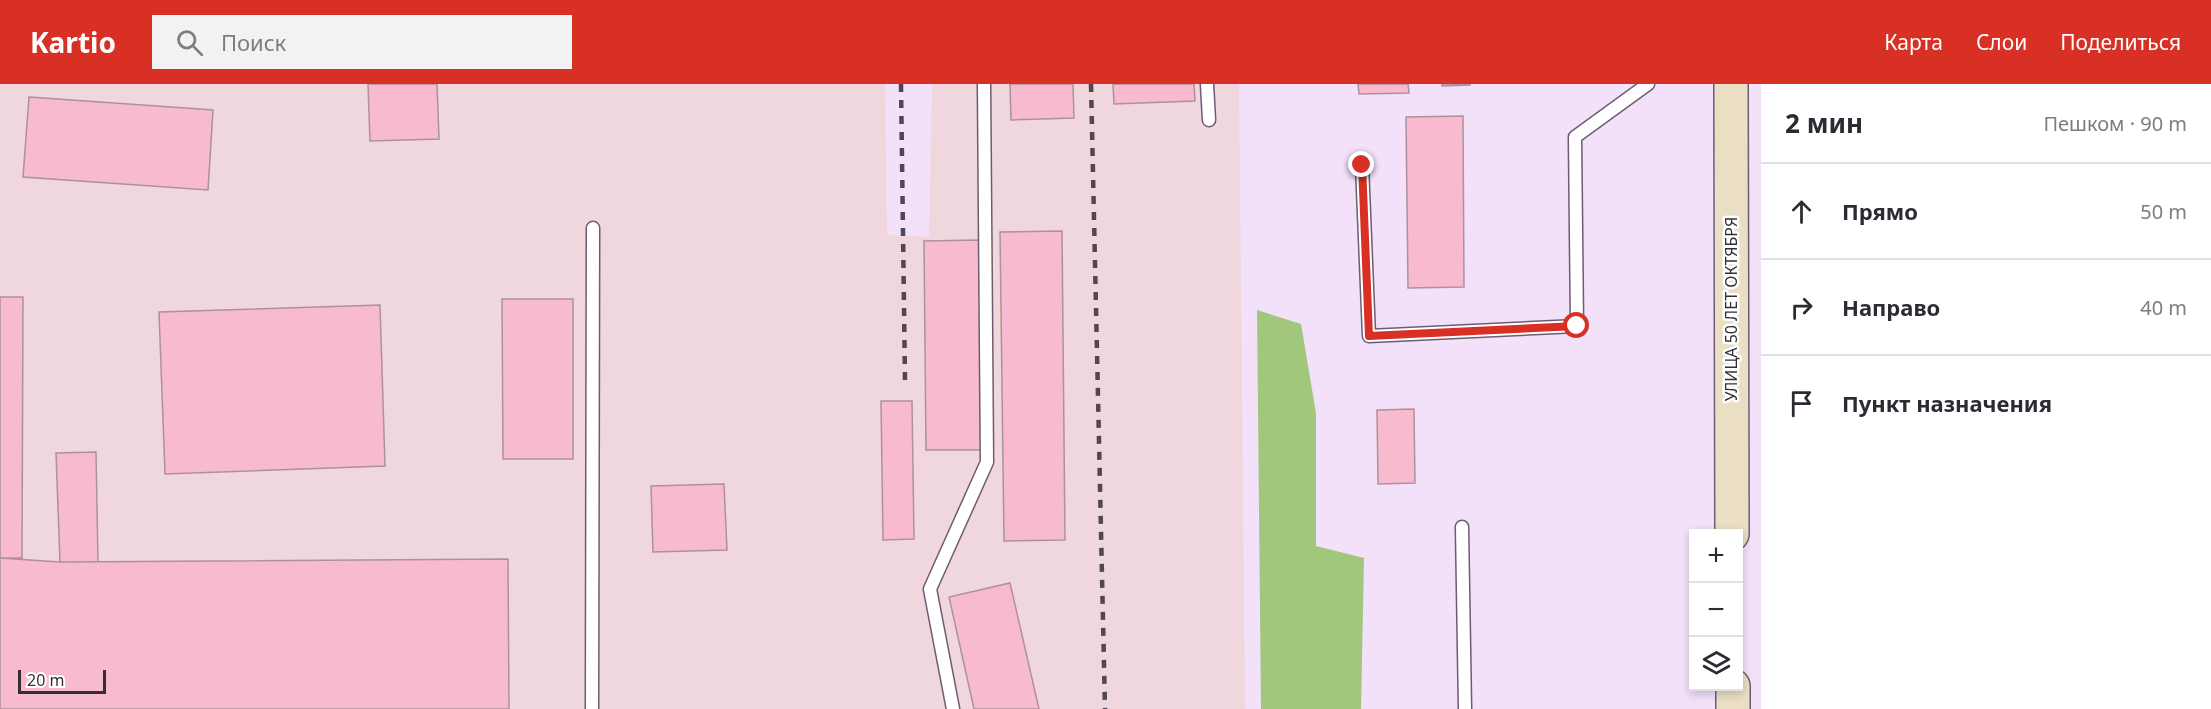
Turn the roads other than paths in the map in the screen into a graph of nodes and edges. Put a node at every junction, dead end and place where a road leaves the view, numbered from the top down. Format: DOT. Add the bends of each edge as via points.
graph roads {
  1 [pos="984,84"];
  2 [pos="1208,84"];
  3 [pos="1648,84"];
  4 [pos="1731,84"];
  5 [pos="1209,120"];
  6 [pos="1362,165"];
  7 [pos="593,228"];
  8 [pos="1462,527"];
  9 [pos="1732,529"];
  10 [pos="1733,691"];
  11 [pos="592,709"];
  12 [pos="953,709"];
  13 [pos="1465,709"];
  14 [pos="1733,709"];
  1 -- 12 [label="lane" via="987,462 930,589"];
  2 -- 5 [label="lane"];
  3 -- 6 [label="lane" via="1575,137 1577,326 1369,336"];
  4 -- 9 [label="main road, УЛИЦА 50 ЛЕТ ОКТЯБРЯ"];
  7 -- 11 [label="lane"];
  8 -- 13 [label="lane"];
  10 -- 14 [label="main road"];
}
